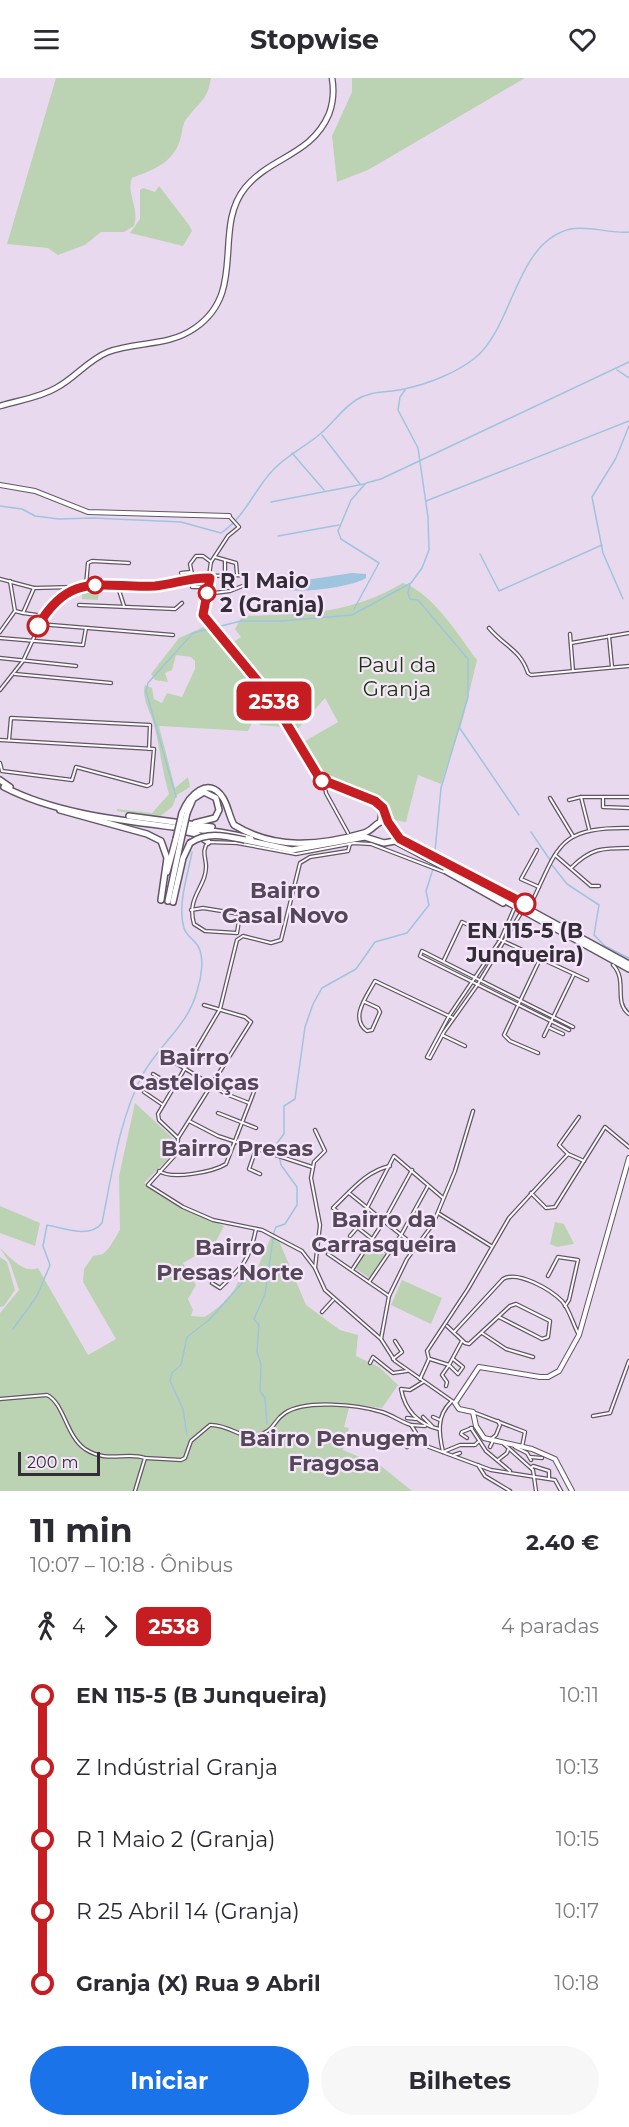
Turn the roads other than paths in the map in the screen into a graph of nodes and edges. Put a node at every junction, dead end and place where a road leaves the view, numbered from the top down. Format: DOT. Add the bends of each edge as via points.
graph roads {
  1 [pos="330,78"];
  2 [pos="0,405"];
  3 [pos="0,485"];
  4 [pos="230,518"];
  5 [pos="214,557"];
  6 [pos="225,560"];
  7 [pos="211,562"];
  8 [pos="129,563"];
  9 [pos="191,572"];
  10 [pos="181,573"];
  11 [pos="225,575"];
  12 [pos="237,575"];
  13 [pos="210,577"];
  14 [pos="0,579"];
  15 [pos="193,579"];
  16 [pos="10,581"];
  17 [pos="117,584"];
  18 [pos="86,585"];
  19 [pos="192,586"];
  20 [pos="76,587"];
  21 [pos="208,587"];
  22 [pos="34,588"];
  23 [pos="206,594"];
  24 [pos="182,603"];
  25 [pos="79,605"];
  26 [pos="124,606"];
  27 [pos="15,611"];
  28 [pos="23,613"];
  29 [pos="44,616"];
  30 [pos="39,624"];
  31 [pos="86,628"];
  32 [pos="489,628"];
  33 [pos="0,632"];
  34 [pos="629,633"];
  35 [pos="570,634"];
  36 [pos="173,635"];
  37 [pos="609,636"];
  38 [pos="0,638"];
  39 [pos="32,641"];
  40 [pos="571,643"];
  41 [pos="0,658"];
  42 [pos="23,661"];
  43 [pos="76,666"];
  44 [pos="629,666"];
  45 [pos="612,668"];
  46 [pos="573,671"];
  47 [pos="15,674"];
  48 [pos="109,683"];
  49 [pos="0,690"];
  50 [pos="0,740"];
  51 [pos="9,741"];
  52 [pos="149,749"];
  53 [pos="0,763"];
  54 [pos="0,780"];
  55 [pos="324,782"];
  56 [pos="2,786"];
  57 [pos="581,797"];
  58 [pos="603,797"];
  59 [pos="629,797"];
  60 [pos="550,798"];
  61 [pos="569,800"];
  62 [pos="381,806"];
  63 [pos="629,808"];
  64 [pos="55,809"];
  65 [pos="185,813"];
  66 [pos="169,822"];
  67 [pos="379,822"];
  68 [pos="388,822"];
  69 [pos="373,828"];
  70 [pos="629,828"];
  71 [pos="589,829"];
  72 [pos="395,831"];
  73 [pos="348,833"];
  74 [pos="258,836"];
  75 [pos="573,836"];
  76 [pos="179,839"];
  77 [pos="376,840"];
  78 [pos="207,842"];
  79 [pos="388,842"];
  80 [pos="350,844"];
  81 [pos="413,846"];
  82 [pos="629,848"];
  83 [pos="283,849"];
  84 [pos="537,850"];
  85 [pos="555,855"];
  86 [pos="434,862"];
  87 [pos="571,868"];
  88 [pos="453,875"];
  89 [pos="164,879"];
  90 [pos="599,886"];
  91 [pos="539,887"];
  92 [pos="161,900"];
  93 [pos="530,906"];
  94 [pos="514,909"];
  95 [pos="191,910"];
  96 [pos="521,913"];
  97 [pos="564,933"];
  98 [pos="503,940"];
  99 [pos="604,950"];
  100 [pos="540,958"];
  101 [pos="443,961"];
  102 [pos="613,965"];
  103 [pos="629,966"];
  104 [pos="574,974"];
  105 [pos="476,978"];
  106 [pos="481,980"];
  107 [pos="587,980"];
  108 [pos="474,982"];
  109 [pos="478,984"];
  110 [pos="520,999"];
  111 [pos="364,1002"];
  112 [pos="518,1003"];
  113 [pos="204,1005"];
  114 [pos="220,1009"];
  115 [pos="629,1014"];
  116 [pos="554,1015"];
  117 [pos="449,1016"];
  118 [pos="453,1018"];
  119 [pos="552,1020"];
  120 [pos="549,1027"];
  121 [pos="573,1027"];
  122 [pos="569,1030"];
  123 [pos="563,1034"];
  124 [pos="442,1035"];
  125 [pos="544,1036"];
  126 [pos="465,1046"];
  127 [pos="196,1051"];
  128 [pos="538,1053"];
  129 [pos="207,1058"];
  130 [pos="171,1060"];
  131 [pos="185,1069"];
  132 [pos="153,1074"];
  133 [pos="242,1082"];
  134 [pos="212,1085"];
  135 [pos="174,1087"];
  136 [pos="144,1092"];
  137 [pos="249,1103"];
  138 [pos="163,1105"];
  139 [pos="473,1111"];
  140 [pos="218,1113"];
  141 [pos="579,1117"];
  142 [pos="189,1121"];
  143 [pos="242,1123"];
  144 [pos="256,1128"];
  145 [pos="315,1130"];
  146 [pos="178,1138"];
  147 [pos="235,1142"];
  148 [pos="629,1147"];
  149 [pos="256,1149"];
  150 [pos="568,1154"];
  151 [pos="629,1158"];
  152 [pos="584,1161"];
  153 [pos="390,1166"];
  154 [pos="313,1167"];
  155 [pos="412,1170"];
  156 [pos="159,1171"];
  157 [pos="260,1174"];
  158 [pos="428,1186"];
  159 [pos="531,1192"];
  160 [pos="349,1193"];
  161 [pos="443,1198"];
  162 [pos="367,1208"];
  163 [pos="438,1213"];
  164 [pos="384,1221"];
  165 [pos="357,1228"];
  166 [pos="256,1229"];
  167 [pos="401,1235"];
  168 [pos="350,1236"];
  169 [pos="371,1240"];
  170 [pos="416,1247"];
  171 [pos="492,1247"];
  172 [pos="389,1253"];
  173 [pos="328,1254"];
  174 [pos="315,1268"];
  175 [pos="352,1270"];
  176 [pos="548,1276"];
  177 [pos="369,1282"];
  178 [pos="212,1283"];
  179 [pos="389,1296"];
  180 [pos="333,1300"];
  181 [pos="565,1305"];
  182 [pos="322,1312"];
  183 [pos="499,1317"];
  184 [pos="446,1325"];
  185 [pos="454,1332"];
  186 [pos="482,1333"];
  187 [pos="579,1335"];
  188 [pos="381,1339"];
  189 [pos="395,1341"];
  190 [pos="462,1341"];
  191 [pos="533,1357"];
  192 [pos="393,1359"];
  193 [pos="429,1359"];
  194 [pos="453,1359"];
  195 [pos="629,1360"];
  196 [pos="370,1363"];
  197 [pos="448,1365"];
  198 [pos="407,1371"];
  199 [pos="421,1380"];
  200 [pos="426,1386"];
  201 [pos="423,1389"];
  202 [pos="445,1395"];
  203 [pos="0,1400"];
  204 [pos="453,1402"];
  205 [pos="473,1412"];
  206 [pos="593,1416"];
  207 [pos="423,1417"];
  208 [pos="433,1417"];
  209 [pos="407,1418"];
  210 [pos="418,1419"];
  211 [pos="439,1420"];
  212 [pos="498,1420"];
  213 [pos="411,1425"];
  214 [pos="425,1426"];
  215 [pos="474,1427"];
  216 [pos="434,1428"];
  217 [pos="439,1429"];
  218 [pos="419,1436"];
  219 [pos="467,1438"];
  220 [pos="480,1439"];
  221 [pos="491,1440"];
  222 [pos="503,1443"];
  223 [pos="511,1445"];
  224 [pos="407,1447"];
  225 [pos="490,1447"];
  226 [pos="522,1447"];
  227 [pos="508,1450"];
  228 [pos="443,1452"];
  229 [pos="460,1453"];
  230 [pos="454,1455"];
  231 [pos="145,1458"];
  232 [pos="542,1458"];
  233 [pos="498,1460"];
  234 [pos="478,1465"];
  235 [pos="531,1468"];
  236 [pos="511,1472"];
  237 [pos="534,1478"];
  238 [pos="549,1478"];
  239 [pos="135,1491"];
  240 [pos="510,1491"];
  241 [pos="536,1491"];
  242 [pos="561,1491"];
  243 [pos="572,1491"];
  1 -- 2 [label="main road" via="329,108 320,128 309,141 254,175 238,192 221,290 207,316 174,337 105,350 49,390"];
  3 -- 4 [label="street" via="35,490 88,512"];
  4 -- 5 [label="street" via="238,527"];
  5 -- 6 [label="street"];
  5 -- 7 [label="street"];
  6 -- 11 [label="street"];
  6 -- 12 [label="street" via="236,562"];
  7 -- 9 [label="street" via="196,556 190,564"];
  7 -- 13 [label="street"];
  8 -- 18 [label="street" via="88,563"];
  9 -- 10 [label="street"];
  9 -- 15 [label="street"];
  11 -- 12 [label="street"];
  11 -- 13 [label="street"];
  12 -- 23 [label="street" via="245,575 245,585"];
  13 -- 15 [label="street"];
  13 -- 21 [label="street"];
  14 -- 16 [label="street"];
  15 -- 17 [label="street" via="153,586"];
  16 -- 22 [label="street"];
  16 -- 27 [label="street"];
  17 -- 18 [label="street"];
  17 -- 26 [label="street"];
  18 -- 20 [label="street"];
  19 -- 21 [label="street"];
  20 -- 22 [label="street"];
  20 -- 29 [label="street"];
  21 -- 23 [label="street"];
  22 -- 28 [label="street"];
  23 -- 55 [label="street" via="202,612 211,627 270,696"];
  24 -- 26 [label="street" via="175,609"];
  25 -- 26 [label="street"];
  27 -- 28 [label="street"];
  27 -- 33 [label="street"];
  28 -- 29 [label="street"];
  29 -- 30 [label="street"];
  30 -- 31 [label="street"];
  30 -- 39 [label="street"];
  31 -- 36 [label="street"];
  31 -- 39 [label="street" via="83,645"];
  32 -- 46 [label="street" via="522,656 531,675"];
  34 -- 37 [label="street"];
  35 -- 40 [label="street"];
  37 -- 40 [label="street"];
  37 -- 45 [label="street"];
  38 -- 39 [label="street"];
  39 -- 42 [label="street"];
  40 -- 46 [label="street"];
  41 -- 42 [label="street"];
  42 -- 43 [label="street"];
  42 -- 47 [label="street"];
  44 -- 45 [label="street"];
  45 -- 46 [label="street"];
  47 -- 48 [label="street"];
  47 -- 49 [label="street"];
  50 -- 51 [label="street"];
  51 -- 52 [label="street"];
  51 -- 52 [label="street" via="11,718 138,725 150,726"];
  52 -- 53 [label="street" via="154,749 151,784 147,786 75,767 72,780 2,771"];
  54 -- 66 [label="highway" via="44,801"];
  55 -- 62 [label="street" via="368,796"];
  55 -- 73 [label="street"];
  56 -- 64 [label="highway" via="15,795"];
  56 -- 83 [label="highway" via="50,806 161,826 231,833"];
  57 -- 58 [label="street"];
  57 -- 61 [label="street"];
  57 -- 71 [label="street"];
  58 -- 59 [label="street"];
  58 -- 63 [label="street" via="603,807"];
  60 -- 75 [label="street"];
  62 -- 67 [label="street"];
  62 -- 68 [label="street"];
  64 -- 78 [label="highway" via="189,832"];
  64 -- 89 [label="highway" via="155,837 165,848"];
  65 -- 66 [label="highway" via="204,792 216,798 219,810 211,820"];
  65 -- 74 [label="highway" via="190,796 197,790 210,789 221,796 234,825"];
  65 -- 76 [label="highway, bridge"];
  66 -- 74 [label="highway"];
  67 -- 68 [label="highway"];
  67 -- 69 [label="highway"];
  68 -- 72 [label="highway"];
  69 -- 74 [label="highway" via="307,845 276,843"];
  69 -- 77 [label="highway"];
  70 -- 71 [label="street"];
  71 -- 75 [label="street"];
  72 -- 79 [label="highway"];
  72 -- 81 [label="highway"];
  75 -- 85 [label="street"];
  76 -- 83 [label="highway, bridge" via="171,902 183,858 190,843 199,837 211,835"];
  76 -- 89 [label="highway"];
  77 -- 79 [label="highway"];
  77 -- 83 [label="highway" via="365,837 307,849"];
  78 -- 80 [label="street" via="237,843 296,854"];
  78 -- 95 [label="street" via="204,871"];
  79 -- 86 [label="highway" via="399,843"];
  80 -- 88 [label="street" via="371,844"];
  80 -- 114 [label="street" via="348,851 310,857 300,863 281,940 271,943 243,936 237,940"];
  81 -- 93 [label="highway"];
  81 -- 99 [label="highway"];
  82 -- 87 [label="street" via="599,848"];
  84 -- 91 [label="street" via="521,879"];
  85 -- 87 [label="street"];
  85 -- 91 [label="street"];
  86 -- 88 [label="highway"];
  86 -- 97 [label="highway"];
  87 -- 90 [label="street" via="591,886"];
  88 -- 94 [label="highway"];
  89 -- 92 [label="highway"];
  91 -- 93 [label="street"];
  93 -- 99 [label="highway"];
  94 -- 96 [label="highway"];
  94 -- 98 [label="street"];
  95 -- 95 [label="street" via="194,924 201,930 237,933 240,915 203,908"];
  96 -- 97 [label="highway"];
  96 -- 98 [label="street"];
  97 -- 103 [label="highway"];
  98 -- 100 [label="street"];
  98 -- 101 [label="street" via="462,922"];
  98 -- 105 [label="street"];
  98 -- 106 [label="street"];
  99 -- 103 [label="highway"];
  100 -- 104 [label="street"];
  100 -- 110 [label="street"];
  101 -- 105 [label="street"];
  101 -- 108 [label="street" via="422,951 420,956"];
  102 -- 115 [label="street" via="621,977 622,1006"];
  104 -- 107 [label="street"];
  104 -- 116 [label="street"];
  105 -- 106 [label="street"];
  105 -- 108 [label="street"];
  106 -- 109 [label="street"];
  106 -- 110 [label="street"];
  108 -- 109 [label="street"];
  108 -- 117 [label="street"];
  109 -- 112 [label="street"];
  109 -- 118 [label="street"];
  110 -- 112 [label="street"];
  110 -- 116 [label="street"];
  111 -- 111 [label="street" via="380,1012 372,1030 367,1031 358,1017"];
  111 -- 117 [label="street" via="375,981"];
  112 -- 119 [label="street"];
  112 -- 128 [label="street" via="504,1032 505,1038"];
  113 -- 114 [label="street"];
  114 -- 127 [label="street"];
  114 -- 134 [label="street" via="251,1022"];
  116 -- 119 [label="street"];
  116 -- 121 [label="street"];
  117 -- 118 [label="street"];
  117 -- 124 [label="street" via="427,1057 430,1059"];
  118 -- 124 [label="street"];
  119 -- 120 [label="street"];
  119 -- 122 [label="street"];
  120 -- 123 [label="street"];
  120 -- 125 [label="street"];
  124 -- 126 [label="street"];
  127 -- 129 [label="street"];
  127 -- 131 [label="street"];
  130 -- 131 [label="street"];
  131 -- 134 [label="street"];
  131 -- 135 [label="street"];
  132 -- 135 [label="street"];
  133 -- 137 [label="street" via="254,1086"];
  134 -- 137 [label="street"];
  134 -- 142 [label="street"];
  135 -- 138 [label="street"];
  136 -- 138 [label="street"];
  137 -- 143 [label="street"];
  138 -- 146 [label="street" via="158,1117"];
  139 -- 161 [label="street"];
  140 -- 143 [label="street"];
  141 -- 150 [label="street" via="559,1145"];
  142 -- 146 [label="street"];
  142 -- 147 [label="street"];
  143 -- 144 [label="street"];
  143 -- 147 [label="street"];
  145 -- 154 [label="street" via="325,1151"];
  146 -- 156 [label="street" via="177,1153"];
  147 -- 149 [label="street"];
  147 -- 156 [label="street" via="228,1162 220,1167 174,1176"];
  148 -- 152 [label="street" via="605,1127"];
  149 -- 154 [label="street"];
  149 -- 157 [label="street" via="249,1169"];
  150 -- 152 [label="street"];
  150 -- 159 [label="street"];
  151 -- 187 [label="street"];
  152 -- 159 [label="street" via="553,1208 546,1208"];
  153 -- 155 [label="street" via="394,1156"];
  153 -- 160 [label="street" via="371,1172"];
  153 -- 162 [label="street"];
  154 -- 174 [label="street" via="311,1178 320,1225"];
  155 -- 158 [label="street"];
  155 -- 164 [label="street"];
  156 -- 166 [label="street" via="148,1185 213,1220"];
  158 -- 161 [label="street"];
  158 -- 167 [label="street"];
  159 -- 171 [label="street"];
  160 -- 162 [label="street"];
  160 -- 165 [label="street" via="333,1208"];
  161 -- 163 [label="street"];
  162 -- 164 [label="street"];
  163 -- 170 [label="street"];
  163 -- 171 [label="street"];
  164 -- 167 [label="street"];
  164 -- 169 [label="street"];
  165 -- 168 [label="street"];
  165 -- 169 [label="street"];
  166 -- 174 [label="street" via="302,1251"];
  166 -- 178 [label="street" via="245,1264 220,1288"];
  167 -- 170 [label="street"];
  167 -- 172 [label="street"];
  169 -- 172 [label="street"];
  169 -- 175 [label="street"];
  170 -- 179 [label="street"];
  171 -- 184 [label="street"];
  172 -- 177 [label="street"];
  173 -- 175 [label="street"];
  174 -- 180 [label="street"];
  175 -- 177 [label="street"];
  176 -- 181 [label="street" via="558,1257 578,1260"];
  177 -- 179 [label="street"];
  179 -- 188 [label="street"];
  180 -- 182 [label="street"];
  180 -- 188 [label="street"];
  181 -- 185 [label="street" via="541,1288 511,1275"];
  181 -- 187 [label="street"];
  183 -- 183 [label="street" via="542,1339 548,1337 550,1321 516,1304"];
  183 -- 186 [label="street"];
  184 -- 185 [label="street"];
  184 -- 193 [label="street" via="427,1351"];
  185 -- 190 [label="street"];
  186 -- 190 [label="street" via="470,1344"];
  186 -- 191 [label="street" via="506,1348"];
  187 -- 204 [label="street" via="559,1371 548,1377 479,1367"];
  188 -- 192 [label="street"];
  189 -- 192 [label="street" via="402,1352"];
  190 -- 194 [label="street"];
  192 -- 198 [label="street"];
  193 -- 197 [label="street"];
  193 -- 199 [label="street"];
  194 -- 197 [label="street"];
  194 -- 197 [label="street" via="464,1367 458,1374"];
  195 -- 206 [label="street" via="610,1413"];
  196 -- 198 [label="street" via="373,1357 393,1373"];
  197 -- 202 [label="street" via="442,1375 447,1382"];
  198 -- 199 [label="street"];
  199 -- 200 [label="street"];
  199 -- 210 [label="street" via="415,1388 400,1389 405,1405"];
  200 -- 201 [label="street"];
  200 -- 202 [label="street"];
  202 -- 204 [label="street"];
  203 -- 231 [label="street" via="47,1395 57,1403 68,1429 83,1448 112,1458"];
  204 -- 205 [label="street" via="459,1409"];
  204 -- 211 [label="street"];
  205 -- 212 [label="street"];
  205 -- 215 [label="street"];
  207 -- 216 [label="street"];
  208 -- 211 [label="street"];
  209 -- 210 [label="street"];
  210 -- 214 [label="street"];
  211 -- 217 [label="street"];
  212 -- 221 [label="street" via="500,1425"];
  212 -- 226 [label="street" via="525,1432"];
  213 -- 214 [label="street"];
  213 -- 218 [label="street"];
  213 -- 231 [label="street" via="380,1411 339,1405 310,1406 284,1413 270,1431 251,1438 232,1428 210,1425 191,1441 185,1458"];
  214 -- 216 [label="street"];
  215 -- 219 [label="street" via="462,1432"];
  215 -- 220 [label="street"];
  216 -- 217 [label="street"];
  217 -- 228 [label="street"];
  218 -- 224 [label="street"];
  218 -- 228 [label="street" via="424,1444"];
  220 -- 221 [label="street"];
  220 -- 228 [label="street" via="475,1446"];
  220 -- 233 [label="street" via="486,1452"];
  221 -- 222 [label="street"];
  221 -- 225 [label="street"];
  222 -- 223 [label="street"];
  222 -- 235 [label="street"];
  223 -- 226 [label="street"];
  223 -- 232 [label="street" via="531,1458"];
  226 -- 243 [label="street" via="555,1459"];
  227 -- 233 [label="street"];
  228 -- 230 [label="street"];
  229 -- 230 [label="street"];
  230 -- 234 [label="street"];
  231 -- 239 [label="street"];
  233 -- 236 [label="street"];
  234 -- 236 [label="street"];
  234 -- 240 [label="street" via="485,1476"];
  235 -- 237 [label="street"];
  235 -- 238 [label="street" via="549,1471"];
  236 -- 237 [label="street"];
  237 -- 238 [label="street"];
  237 -- 241 [label="street"];
  238 -- 242 [label="street" via="557,1481"];
}
